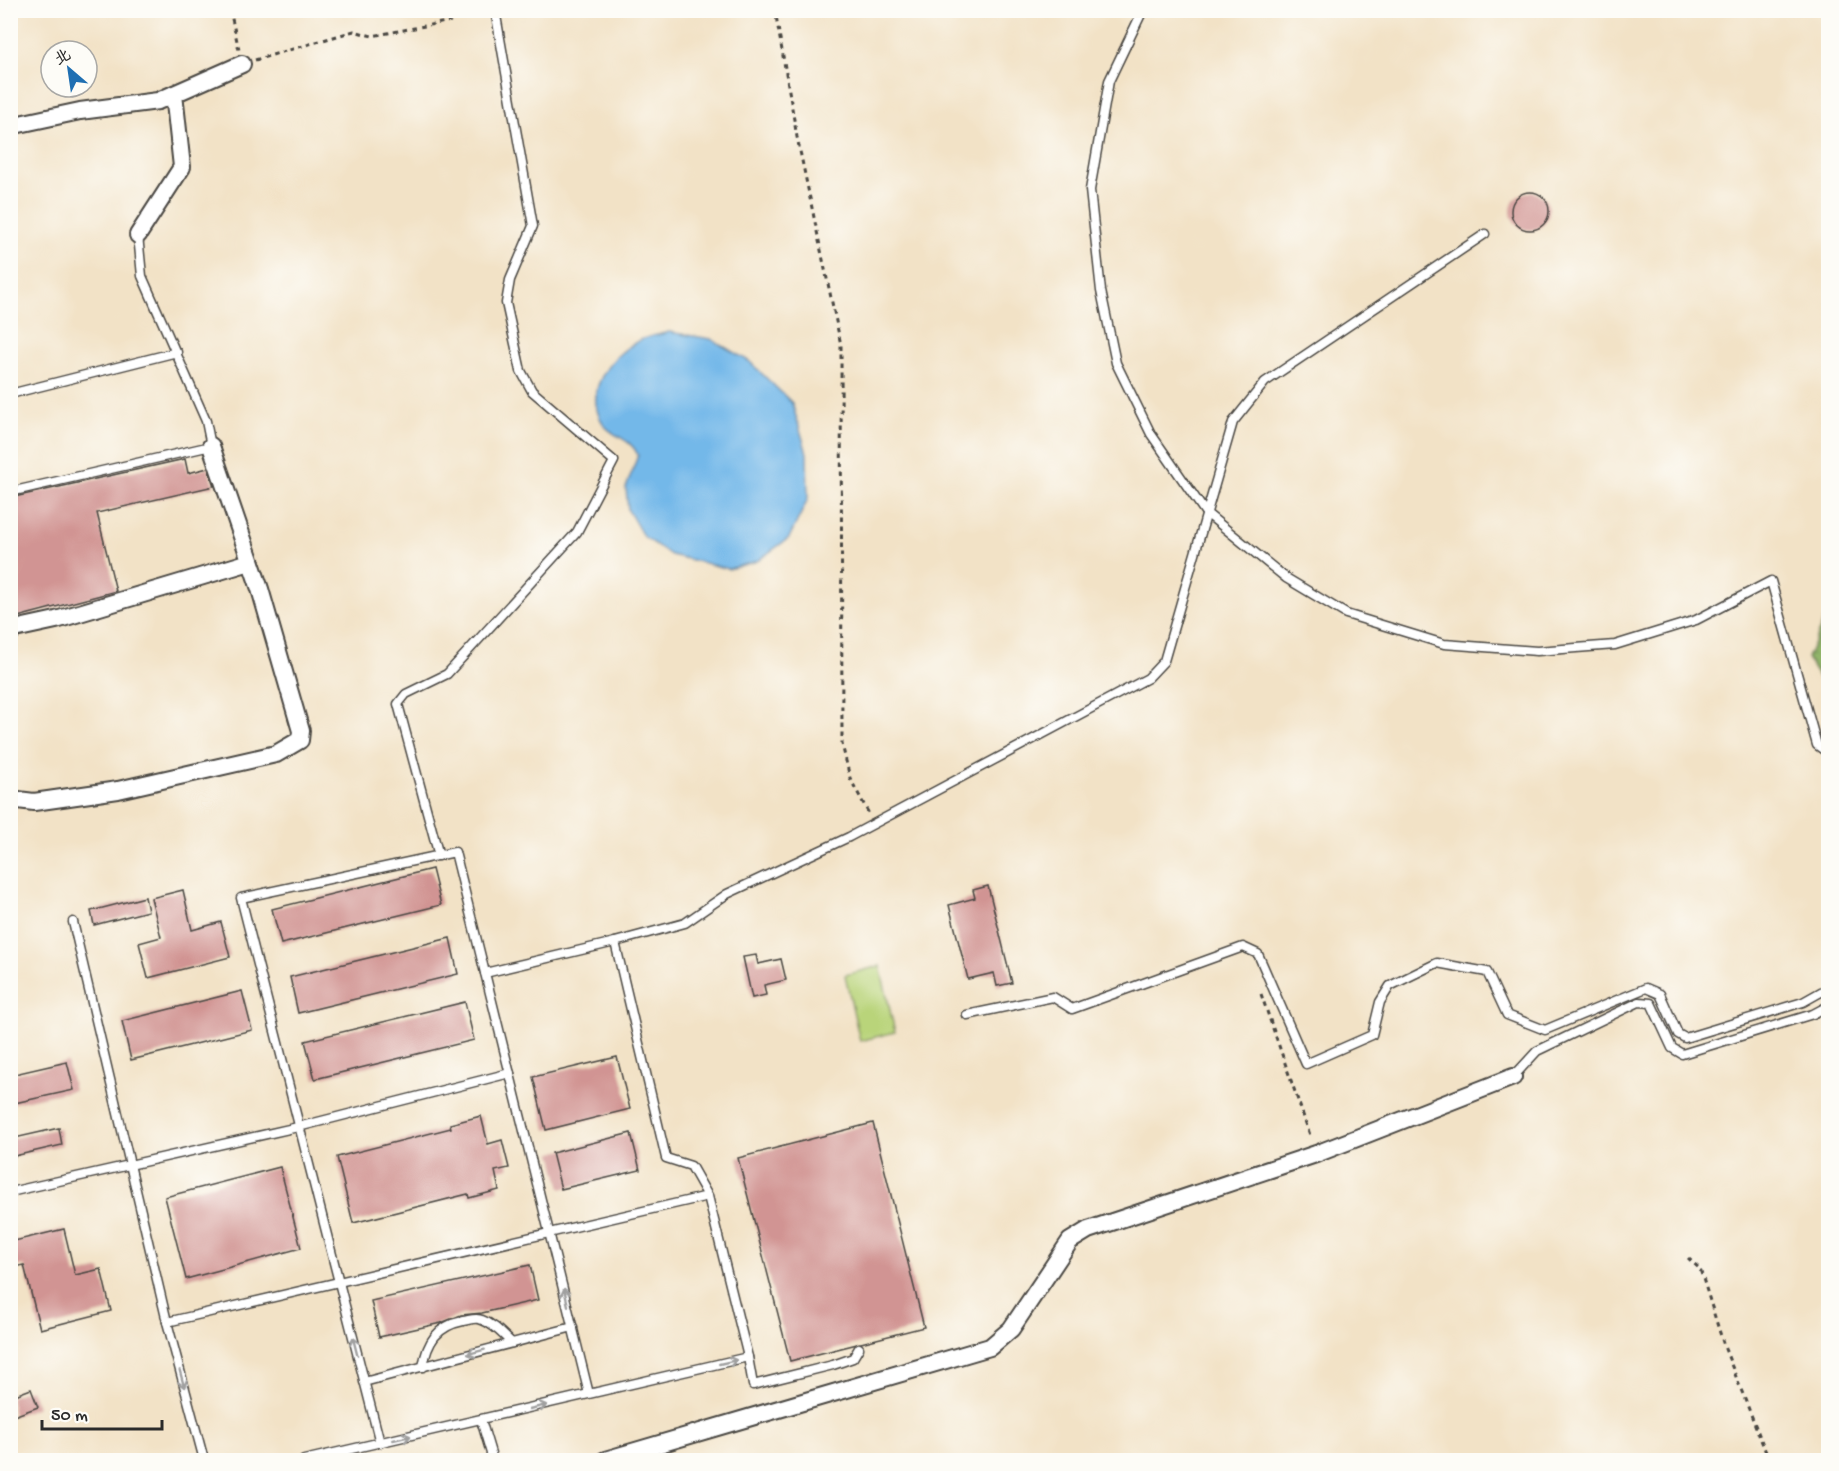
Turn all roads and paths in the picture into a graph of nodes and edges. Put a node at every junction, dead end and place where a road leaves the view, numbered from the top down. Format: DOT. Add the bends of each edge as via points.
graph roads {
  1 [pos="230,10"];
  2 [pos="495,10"];
  3 [pos="775,10"];
  4 [pos="1143,10"];
  5 [pos="451,21"];
  6 [pos="242,64"];
  7 [pos="174,94"];
  8 [pos="10,126"];
  9 [pos="1485,234"];
  10 [pos="138,235"];
  11 [pos="177,352"];
  12 [pos="10,394"];
  13 [pos="212,446"];
  14 [pos="10,492"];
  15 [pos="1205,512"];
  16 [pos="250,562"];
  17 [pos="10,630"];
  18 [pos="1828,753"];
  19 [pos="10,799"];
  20 [pos="875,823"];
  21 [pos="439,856"];
  22 [pos="73,922"];
  23 [pos="615,942"];
  24 [pos="484,973"];
  25 [pos="1258,988"];
  26 [pos="1828,988"];
  27 [pos="1828,1005"];
  28 [pos="967,1016"];
  29 [pos="510,1073"];
  30 [pos="1513,1077"];
  31 [pos="298,1127"];
  32 [pos="1316,1154"];
  33 [pos="129,1165"];
  34 [pos="10,1192"];
  35 [pos="708,1196"];
  36 [pos="551,1233"];
  37 [pos="1688,1258"];
  38 [pos="339,1282"];
  39 [pos="167,1322"];
  40 [pos="573,1327"];
  41 [pos="512,1343"];
  42 [pos="859,1348"];
  43 [pos="748,1357"];
  44 [pos="423,1366"];
  45 [pos="364,1382"];
  46 [pos="589,1395"];
  47 [pos="481,1420"];
  48 [pos="380,1443"];
  49 [pos="204,1461"];
  50 [pos="304,1461"];
  51 [pos="493,1461"];
  52 [pos="605,1461"];
  53 [pos="1770,1461"];
  1 -- 6 [label="path"];
  2 -- 21 [label="lane" via="533,226 510,280 506,303 520,371 532,391 614,461 577,532 447,674 406,694 398,704"];
  3 -- 20 [label="path" via="841,345 842,744 850,778"];
  4 -- 15 [label="lane" via="1109,81 1090,190 1101,291 1116,363 1151,434"];
  5 -- 6 [label="path" via="372,36 354,31"];
  6 -- 7 [label="street"];
  7 -- 8 [label="street" via="158,101 80,111"];
  7 -- 10 [label="street" via="182,166"];
  9 -- 15 [label="lane" via="1265,382 1233,422"];
  10 -- 11 [label="lane" via="142,276"];
  11 -- 12 [label="lane"];
  11 -- 13 [label="lane"];
  13 -- 14 [label="lane"];
  13 -- 16 [label="street"];
  15 -- 18 [label="lane" via="1286,578 1346,614 1444,644 1537,651 1615,645 1696,620 1771,581 1817,746"];
  15 -- 20 [label="lane" via="1164,661 1148,678"];
  16 -- 17 [label="street"];
  16 -- 19 [label="street" via="301,731 300,740 276,754 118,790 34,802"];
  20 -- 23 [label="lane" via="727,894 685,923"];
  21 -- 24 [label="lane" via="455,852"];
  21 -- 31 [label="lane" via="241,898"];
  22 -- 33 [label="lane"];
  23 -- 24 [label="lane"];
  23 -- 35 [label="lane" via="666,1158 691,1166"];
  24 -- 29 [label="lane"];
  25 -- 32 [label="path"];
  26 -- 28 [label="lane" via="1803,1002 1685,1038 1678,1034 1660,994 1646,988 1545,1030 1507,1016 1487,972 1437,963 1390,986 1380,1002 1372,1035 1306,1064 1258,954 1243,947 1072,1009 1053,997"];
  27 -- 30 [label="lane" via="1813,1014 1682,1054 1672,1048 1651,1003 1639,1002 1537,1051"];
  29 -- 31 [label="lane"];
  29 -- 36 [label="lane"];
  30 -- 32 [label="street"];
  31 -- 33 [label="lane"];
  31 -- 38 [label="lane"];
  32 -- 52 [label="street" via="1088,1230 1070,1241 1011,1329 990,1347"];
  33 -- 34 [label="lane"];
  33 -- 39 [label="lane"];
  35 -- 36 [label="lane"];
  35 -- 43 [label="lane"];
  36 -- 38 [label="lane"];
  40 -- 36 [label="lane, one-way"];
  37 -- 53 [label="path" via="1700,1269 1725,1349"];
  38 -- 39 [label="lane"];
  45 -- 38 [label="lane, one-way"];
  39 -- 49 [label="lane, one-way"];
  40 -- 41 [label="lane"];
  40 -- 46 [label="lane"];
  41 -- 44 [label="lane, one-way"];
  41 -- 44 [label="lane" via="478,1318 459,1322 442,1328 431,1338"];
  42 -- 43 [label="lane" via="853,1358 833,1365 753,1385"];
  46 -- 43 [label="lane, one-way"];
  44 -- 45 [label="lane"];
  45 -- 48 [label="lane"];
  47 -- 46 [label="lane, one-way"];
  48 -- 47 [label="lane, one-way"];
  47 -- 51 [label="lane"];
  48 -- 50 [label="lane"];
}
